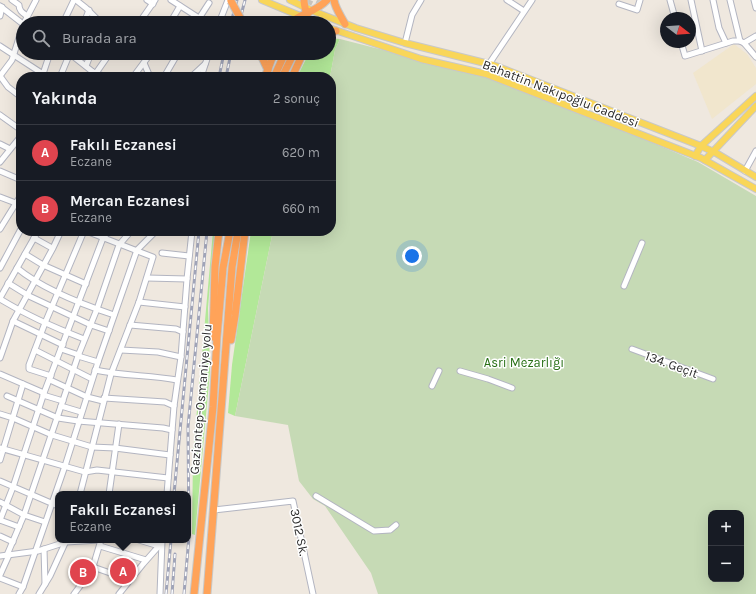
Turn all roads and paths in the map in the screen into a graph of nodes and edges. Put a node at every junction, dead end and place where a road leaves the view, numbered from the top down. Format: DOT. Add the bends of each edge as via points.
graph roads {
  1 [pos="12,0"];
  2 [pos="36,0"];
  3 [pos="75,0"];
  4 [pos="147,0"];
  5 [pos="171,0"];
  6 [pos="230,0"];
  7 [pos="262,0"];
  8 [pos="290,0"];
  9 [pos="327,0"];
  10 [pos="334,0"];
  11 [pos="421,0"];
  12 [pos="507,0"];
  13 [pos="532,0"];
  14 [pos="640,0"];
  15 [pos="670,0"];
  16 [pos="691,0"];
  17 [pos="713,0"];
  18 [pos="730,0"];
  19 [pos="754,0"];
  20 [pos="154,2"];
  21 [pos="209,3"];
  22 [pos="619,4"];
  23 [pos="180,6"];
  24 [pos="1,7"];
  25 [pos="756,8"];
  26 [pos="89,10"];
  27 [pos="524,11"];
  28 [pos="673,12"];
  29 [pos="306,13"];
  30 [pos="0,16"];
  31 [pos="27,16"];
  32 [pos="67,16"];
  33 [pos="87,16"];
  34 [pos="95,16"];
  35 [pos="144,16"];
  36 [pos="174,16"];
  37 [pos="192,16"];
  38 [pos="201,16"];
  39 [pos="222,16"];
  40 [pos="239,16"];
  41 [pos="317,16"];
  42 [pos="16,19"];
  43 [pos="336,21"];
  44 [pos="345,24"];
  45 [pos="336,32"];
  46 [pos="756,36"];
  47 [pos="742,42"];
  48 [pos="405,43"];
  49 [pos="726,43"];
  50 [pos="0,46"];
  51 [pos="16,48"];
  52 [pos="683,48"];
  53 [pos="702,51"];
  54 [pos="14,55"];
  55 [pos="756,57"];
  56 [pos="22,60"];
  57 [pos="49,60"];
  58 [pos="67,60"];
  59 [pos="79,60"];
  60 [pos="88,60"];
  61 [pos="104,60"];
  62 [pos="146,60"];
  63 [pos="174,60"];
  64 [pos="206,60"];
  65 [pos="262,60"];
  66 [pos="271,60"];
  67 [pos="282,60"];
  68 [pos="290,60"];
  69 [pos="300,60"];
  70 [pos="301,60"];
  71 [pos="144,63"];
  72 [pos="205,63"];
  73 [pos="298,64"];
  74 [pos="489,64"];
  75 [pos="86,66"];
  76 [pos="40,72"];
  77 [pos="47,72"];
  78 [pos="62,72"];
  79 [pos="95,72"];
  80 [pos="137,72"];
  81 [pos="148,72"];
  82 [pos="167,72"];
  83 [pos="196,72"];
  84 [pos="202,72"];
  85 [pos="265,72"];
  86 [pos="267,72"];
  87 [pos="276,72"];
  88 [pos="284,72"];
  89 [pos="294,72"];
  90 [pos="0,76"];
  91 [pos="16,93"];
  92 [pos="756,96"];
  93 [pos="756,106"];
  94 [pos="0,115"];
  95 [pos="16,126"];
  96 [pos="16,142"];
  97 [pos="0,144"];
  98 [pos="701,146"];
  99 [pos="10,149"];
  100 [pos="713,152"];
  101 [pos="756,152"];
  102 [pos="695,156"];
  103 [pos="705,160"];
  104 [pos="0,162"];
  105 [pos="0,171"];
  106 [pos="746,171"];
  107 [pos="756,177"];
  108 [pos="16,178"];
  109 [pos="756,189"];
  110 [pos="0,197"];
  111 [pos="16,203"];
  112 [pos="16,207"];
  113 [pos="0,229"];
  114 [pos="17,236"];
  115 [pos="58,236"];
  116 [pos="83,236"];
  117 [pos="97,236"];
  118 [pos="127,236"];
  119 [pos="151,236"];
  120 [pos="191,236"];
  121 [pos="218,236"];
  122 [pos="229,236"];
  123 [pos="237,236"];
  124 [pos="244,236"];
  125 [pos="34,238"];
  126 [pos="102,238"];
  127 [pos="642,243"];
  128 [pos="120,245"];
  129 [pos="52,248"];
  130 [pos="137,250"];
  131 [pos="162,253"];
  132 [pos="25,254"];
  133 [pos="189,256"];
  134 [pos="43,265"];
  135 [pos="0,268"];
  136 [pos="17,268"];
  137 [pos="66,275"];
  138 [pos="147,278"];
  139 [pos="187,279"];
  140 [pos="34,280"];
  141 [pos="8,283"];
  142 [pos="86,284"];
  143 [pos="624,286"];
  144 [pos="58,291"];
  145 [pos="27,295"];
  146 [pos="0,298"];
  147 [pos="79,301"];
  148 [pos="139,302"];
  149 [pos="51,307"];
  150 [pos="186,307"];
  151 [pos="97,309"];
  152 [pos="18,310"];
  153 [pos="114,315"];
  154 [pos="74,316"];
  155 [pos="13,321"];
  156 [pos="45,322"];
  157 [pos="91,325"];
  158 [pos="130,325"];
  159 [pos="109,331"];
  160 [pos="183,332"];
  161 [pos="67,333"];
  162 [pos="40,334"];
  163 [pos="84,339"];
  164 [pos="62,347"];
  165 [pos="632,349"];
  166 [pos="35,350"];
  167 [pos="121,350"];
  168 [pos="0,355"];
  169 [pos="78,356"];
  170 [pos="181,357"];
  171 [pos="57,362"];
  172 [pos="98,362"];
  173 [pos="73,370"];
  174 [pos="96,370"];
  175 [pos="439,371"];
  176 [pos="460,371"];
  177 [pos="0,374"];
  178 [pos="111,374"];
  179 [pos="224,375"];
  180 [pos="50,378"];
  181 [pos="92,379"];
  182 [pos="713,379"];
  183 [pos="177,380"];
  184 [pos="23,384"];
  185 [pos="432,386"];
  186 [pos="67,388"];
  187 [pos="512,388"];
  188 [pos="44,394"];
  189 [pos="7,396"];
  190 [pos="87,397"];
  191 [pos="18,400"];
  192 [pos="104,400"];
  193 [pos="62,404"];
  194 [pos="174,406"];
  195 [pos="213,407"];
  196 [pos="39,409"];
  197 [pos="81,412"];
  198 [pos="0,414"];
  199 [pos="13,418"];
  200 [pos="58,418"];
  201 [pos="78,421"];
  202 [pos="97,423"];
  203 [pos="118,424"];
  204 [pos="33,426"];
  205 [pos="172,430"];
  206 [pos="52,435"];
  207 [pos="72,442"];
  208 [pos="92,447"];
  209 [pos="2,448"];
  210 [pos="115,448"];
  211 [pos="24,454"];
  212 [pos="170,455"];
  213 [pos="0,460"];
  214 [pos="44,460"];
  215 [pos="65,466"];
  216 [pos="85,472"];
  217 [pos="111,472"];
  218 [pos="168,478"];
  219 [pos="0,481"];
  220 [pos="13,487"];
  221 [pos="56,491"];
  222 [pos="81,491"];
  223 [pos="109,491"];
  224 [pos="167,491"];
  225 [pos="31,494"];
  226 [pos="55,495"];
  227 [pos="316,496"];
  228 [pos="3,503"];
  229 [pos="52,504"];
  230 [pos="55,505"];
  231 [pos="214,510"];
  232 [pos="24,515"];
  233 [pos="0,520"];
  234 [pos="45,522"];
  235 [pos="396,525"];
  236 [pos="19,527"];
  237 [pos="0,536"];
  238 [pos="12,542"];
  239 [pos="60,543"];
  240 [pos="65,543"];
  241 [pos="100,543"];
  242 [pos="103,543"];
  243 [pos="149,543"];
  244 [pos="160,543"];
  245 [pos="162,543"];
  246 [pos="159,546"];
  247 [pos="44,549"];
  248 [pos="35,551"];
  249 [pos="8,555"];
  250 [pos="0,556"];
  251 [pos="146,560"];
  252 [pos="93,567"];
  253 [pos="0,576"];
  254 [pos="130,580"];
  255 [pos="45,584"];
  256 [pos="23,587"];
  257 [pos="40,593"];
  258 [pos="20,594"];
  259 [pos="48,594"];
  260 [pos="74,594"];
  261 [pos="119,594"];
  262 [pos="160,594"];
  263 [pos="194,594"];
  264 [pos="207,594"];
  265 [pos="313,594"];
  1 -- 31 [label="street"];
  2 -- 31 [label="street"];
  3 -- 26 [label="street"];
  3 -- 32 [label="street"];
  4 -- 20 [label="street"];
  5 -- 23 [label="street"];
  6 -- 39 [label="street"];
  6 -- 40 [label="highway, bridge"];
  7 -- 29 [label="main road"];
  8 -- 29 [label="main road"];
  9 -- 29 [label="highway" via="322,6"];
  10 -- 44 [label="highway"];
  11 -- 48 [label="street" via="412,16"];
  12 -- 27 [label="street"];
  13 -- 27 [label="street"];
  14 -- 22 [label="street" via="637,10"];
  15 -- 28 [label="street"];
  16 -- 53 [label="street"];
  17 -- 49 [label="street"];
  18 -- 47 [label="street"];
  19 -- 25 [label="street"];
  20 -- 35 [label="street"];
  21 -- 38 [label="street"];
  23 -- 36 [label="street"];
  23 -- 37 [label="street"];
  24 -- 30 [label="street"];
  24 -- 42 [label="street"];
  26 -- 33 [label="street"];
  26 -- 34 [label="street"];
  27 -- 74 [label="street"];
  29 -- 41 [label="main road, Bahattin Nakıpoğlu Caddesi"];
  43 -- 44 [label="main road, Bahattin Nakıpoğlu Caddesi"];
  44 -- 48 [label="main road, Bahattin Nakıpoğlu Caddesi"];
  45 -- 102 [label="main road, Bahattin Nakıpoğlu Caddesi" via="422,59 486,74"];
  46 -- 47 [label="street"];
  47 -- 49 [label="street" via="733,40"];
  47 -- 55 [label="street"];
  48 -- 74 [label="main road, Bahattin Nakıpoğlu Caddesi"];
  49 -- 53 [label="street"];
  50 -- 54 [label="street"];
  51 -- 54 [label="street"];
  52 -- 53 [label="street" via="685,56"];
  54 -- 90 [label="street"];
  56 -- 76 [label="street"];
  57 -- 77 [label="street"];
  58 -- 78 [label="street"];
  59 -- 75 [label="street"];
  60 -- 75 [label="street"];
  61 -- 79 [label="street"];
  62 -- 71 [label="street"];
  63 -- 82 [label="street"];
  64 -- 72 [label="street"];
  65 -- 85 [label="highway"];
  66 -- 86 [label="highway"];
  67 -- 87 [label="highway"];
  68 -- 88 [label="highway"];
  69 -- 73 [label="highway"];
  70 -- 73 [label="highway"];
  71 -- 80 [label="street"];
  71 -- 81 [label="street"];
  72 -- 83 [label="street"];
  72 -- 84 [label="street"];
  73 -- 89 [label="highway"];
  74 -- 98 [label="main road, Bahattin Nakıpoğlu Caddesi"];
  75 -- 79 [label="street"];
  90 -- 91 [label="street"];
  92 -- 98 [label="main road"];
  93 -- 100 [label="main road"];
  94 -- 95 [label="street"];
  96 -- 99 [label="street"];
  97 -- 99 [label="street"];
  98 -- 100 [label="main road, Bahattin Nakıpoğlu Caddesi"];
  98 -- 102 [label="main road"];
  99 -- 104 [label="street"];
  100 -- 103 [label="main road"];
  100 -- 106 [label="main road, Bahattin Nakıpoğlu Caddesi"];
  101 -- 106 [label="street"];
  102 -- 103 [label="main road, Bahattin Nakıpoğlu Caddesi"];
  103 -- 109 [label="main road, Bahattin Nakıpoğlu Caddesi"];
  105 -- 108 [label="street"];
  106 -- 107 [label="main road, Bahattin Nakıpoğlu Caddesi"];
  110 -- 111 [label="street"];
  112 -- 113 [label="street"];
  114 -- 135 [label="street"];
  115 -- 129 [label="street"];
  116 -- 137 [label="street"];
  117 -- 126 [label="street"];
  118 -- 128 [label="street"];
  119 -- 130 [label="street"];
  120 -- 133 [label="street"];
  121 -- 195 [label="highway" via="213,322"];
  122 -- 195 [label="highway, Gaziantep-Osmaniye yolu" via="223,268"];
  123 -- 179 [label="highway, Gaziantep-Osmaniye yolu" via="232,267"];
  124 -- 179 [label="highway" via="235,316"];
  125 -- 129 [label="street"];
  125 -- 132 [label="street"];
  126 -- 128 [label="street"];
  126 -- 142 [label="street"];
  127 -- 143 [label="street"];
  128 -- 130 [label="street"];
  128 -- 151 [label="street"];
  129 -- 134 [label="street"];
  130 -- 138 [label="street" via="153,257"];
  130 -- 153 [label="street"];
  131 -- 133 [label="street"];
  132 -- 134 [label="street"];
  132 -- 136 [label="street"];
  133 -- 139 [label="street"];
  134 -- 137 [label="street"];
  134 -- 140 [label="street"];
  136 -- 140 [label="street"];
  136 -- 141 [label="street"];
  137 -- 142 [label="street"];
  137 -- 144 [label="street"];
  138 -- 139 [label="street"];
  138 -- 148 [label="street"];
  139 -- 150 [label="street"];
  140 -- 144 [label="street"];
  140 -- 145 [label="street"];
  141 -- 145 [label="street"];
  141 -- 146 [label="street"];
  142 -- 147 [label="street"];
  144 -- 147 [label="street"];
  144 -- 149 [label="street"];
  145 -- 149 [label="street"];
  145 -- 152 [label="street"];
  146 -- 152 [label="street"];
  147 -- 151 [label="street"];
  147 -- 154 [label="street"];
  148 -- 150 [label="street"];
  148 -- 158 [label="street"];
  149 -- 154 [label="street"];
  149 -- 156 [label="street"];
  150 -- 160 [label="street"];
  151 -- 153 [label="street"];
  151 -- 157 [label="street"];
  152 -- 155 [label="street"];
  152 -- 156 [label="street"];
  153 -- 159 [label="street"];
  154 -- 157 [label="street"];
  154 -- 161 [label="street"];
  155 -- 162 [label="street"];
  155 -- 168 [label="street"];
  156 -- 161 [label="street"];
  156 -- 162 [label="street"];
  157 -- 159 [label="street"];
  157 -- 163 [label="street"];
  158 -- 160 [label="street" via="176,329"];
  158 -- 167 [label="street"];
  159 -- 172 [label="street"];
  160 -- 170 [label="street"];
  161 -- 163 [label="street"];
  161 -- 164 [label="street"];
  162 -- 164 [label="street"];
  162 -- 166 [label="street"];
  163 -- 169 [label="street"];
  164 -- 169 [label="street"];
  164 -- 171 [label="street"];
  165 -- 182 [label="street, 134. Geçit"];
  166 -- 171 [label="street"];
  166 -- 180 [label="street" via="29,369"];
  167 -- 170 [label="street" via="158,352"];
  167 -- 178 [label="street"];
  169 -- 172 [label="street"];
  169 -- 173 [label="street"];
  170 -- 183 [label="street"];
  171 -- 173 [label="street"];
  171 -- 180 [label="street"];
  172 -- 174 [label="street"];
  173 -- 181 [label="street"];
  173 -- 186 [label="street"];
  174 -- 178 [label="street"];
  174 -- 181 [label="street"];
  175 -- 185 [label="street"];
  176 -- 187 [label="street"];
  177 -- 184 [label="street"];
  178 -- 183 [label="street"];
  178 -- 192 [label="street"];
  179 -- 231 [label="highway, Gaziantep-Osmaniye yolu"];
  180 -- 186 [label="street"];
  180 -- 188 [label="street"];
  181 -- 190 [label="street"];
  183 -- 194 [label="street"];
  184 -- 188 [label="street"];
  184 -- 191 [label="street"];
  186 -- 190 [label="street"];
  186 -- 193 [label="street"];
  188 -- 193 [label="street"];
  188 -- 196 [label="street"];
  189 -- 191 [label="street"];
  190 -- 192 [label="street"];
  190 -- 197 [label="street"];
  191 -- 196 [label="street"];
  191 -- 199 [label="street"];
  192 -- 194 [label="street" via="165,402"];
  192 -- 202 [label="street"];
  193 -- 197 [label="street"];
  193 -- 200 [label="street"];
  194 -- 205 [label="street"];
  195 -- 263 [label="highway, Gaziantep-Osmaniye yolu"];
  196 -- 200 [label="street"];
  196 -- 204 [label="street"];
  197 -- 201 [label="street"];
  198 -- 199 [label="street"];
  199 -- 204 [label="street"];
  199 -- 209 [label="street"];
  200 -- 201 [label="street"];
  200 -- 206 [label="street"];
  201 -- 202 [label="street"];
  201 -- 207 [label="street"];
  202 -- 203 [label="street"];
  202 -- 208 [label="street"];
  203 -- 205 [label="street"];
  203 -- 210 [label="street"];
  204 -- 206 [label="street"];
  204 -- 211 [label="street"];
  205 -- 212 [label="street"];
  206 -- 207 [label="street"];
  206 -- 214 [label="street"];
  207 -- 208 [label="street"];
  207 -- 215 [label="street"];
  208 -- 210 [label="street"];
  208 -- 216 [label="street"];
  209 -- 211 [label="street"];
  209 -- 213 [label="street"];
  210 -- 212 [label="street"];
  210 -- 217 [label="street"];
  211 -- 214 [label="street"];
  211 -- 220 [label="street"];
  212 -- 218 [label="street"];
  214 -- 215 [label="street"];
  214 -- 225 [label="street"];
  215 -- 216 [label="street"];
  215 -- 221 [label="street"];
  216 -- 217 [label="street"];
  216 -- 222 [label="street"];
  217 -- 218 [label="street"];
  217 -- 223 [label="street"];
  218 -- 224 [label="street"];
  219 -- 220 [label="street"];
  220 -- 225 [label="street"];
  220 -- 228 [label="street"];
  225 -- 229 [label="street"];
  225 -- 232 [label="street"];
  226 -- 229 [label="street"];
  227 -- 235 [label="street" via="374,531 390,530"];
  228 -- 232 [label="street"];
  228 -- 233 [label="street"];
  229 -- 230 [label="street"];
  229 -- 234 [label="street"];
  231 -- 264 [label="highway, Gaziantep-Osmaniye yolu"];
  231 -- 265 [label="street, 3012 Sk." via="293,501"];
  232 -- 234 [label="street"];
  232 -- 236 [label="street"];
  233 -- 236 [label="street"];
  234 -- 248 [label="street"];
  236 -- 238 [label="street"];
  237 -- 238 [label="street"];
  238 -- 249 [label="street"];
  239 -- 247 [label="street"];
  240 -- 255 [label="street"];
  241 -- 252 [label="street"];
  242 -- 251 [label="street"];
  243 -- 246 [label="street"];
  244 -- 246 [label="street"];
  245 -- 262 [label="street"];
  246 -- 251 [label="street"];
  247 -- 248 [label="street"];
  247 -- 255 [label="street"];
  248 -- 249 [label="street"];
  248 -- 256 [label="street"];
  249 -- 250 [label="street"];
  249 -- 253 [label="street"];
  251 -- 254 [label="street"];
  252 -- 254 [label="street"];
  252 -- 260 [label="street"];
  253 -- 256 [label="street"];
  254 -- 261 [label="street"];
  255 -- 257 [label="street"];
  256 -- 258 [label="street"];
  257 -- 259 [label="street"];
}
